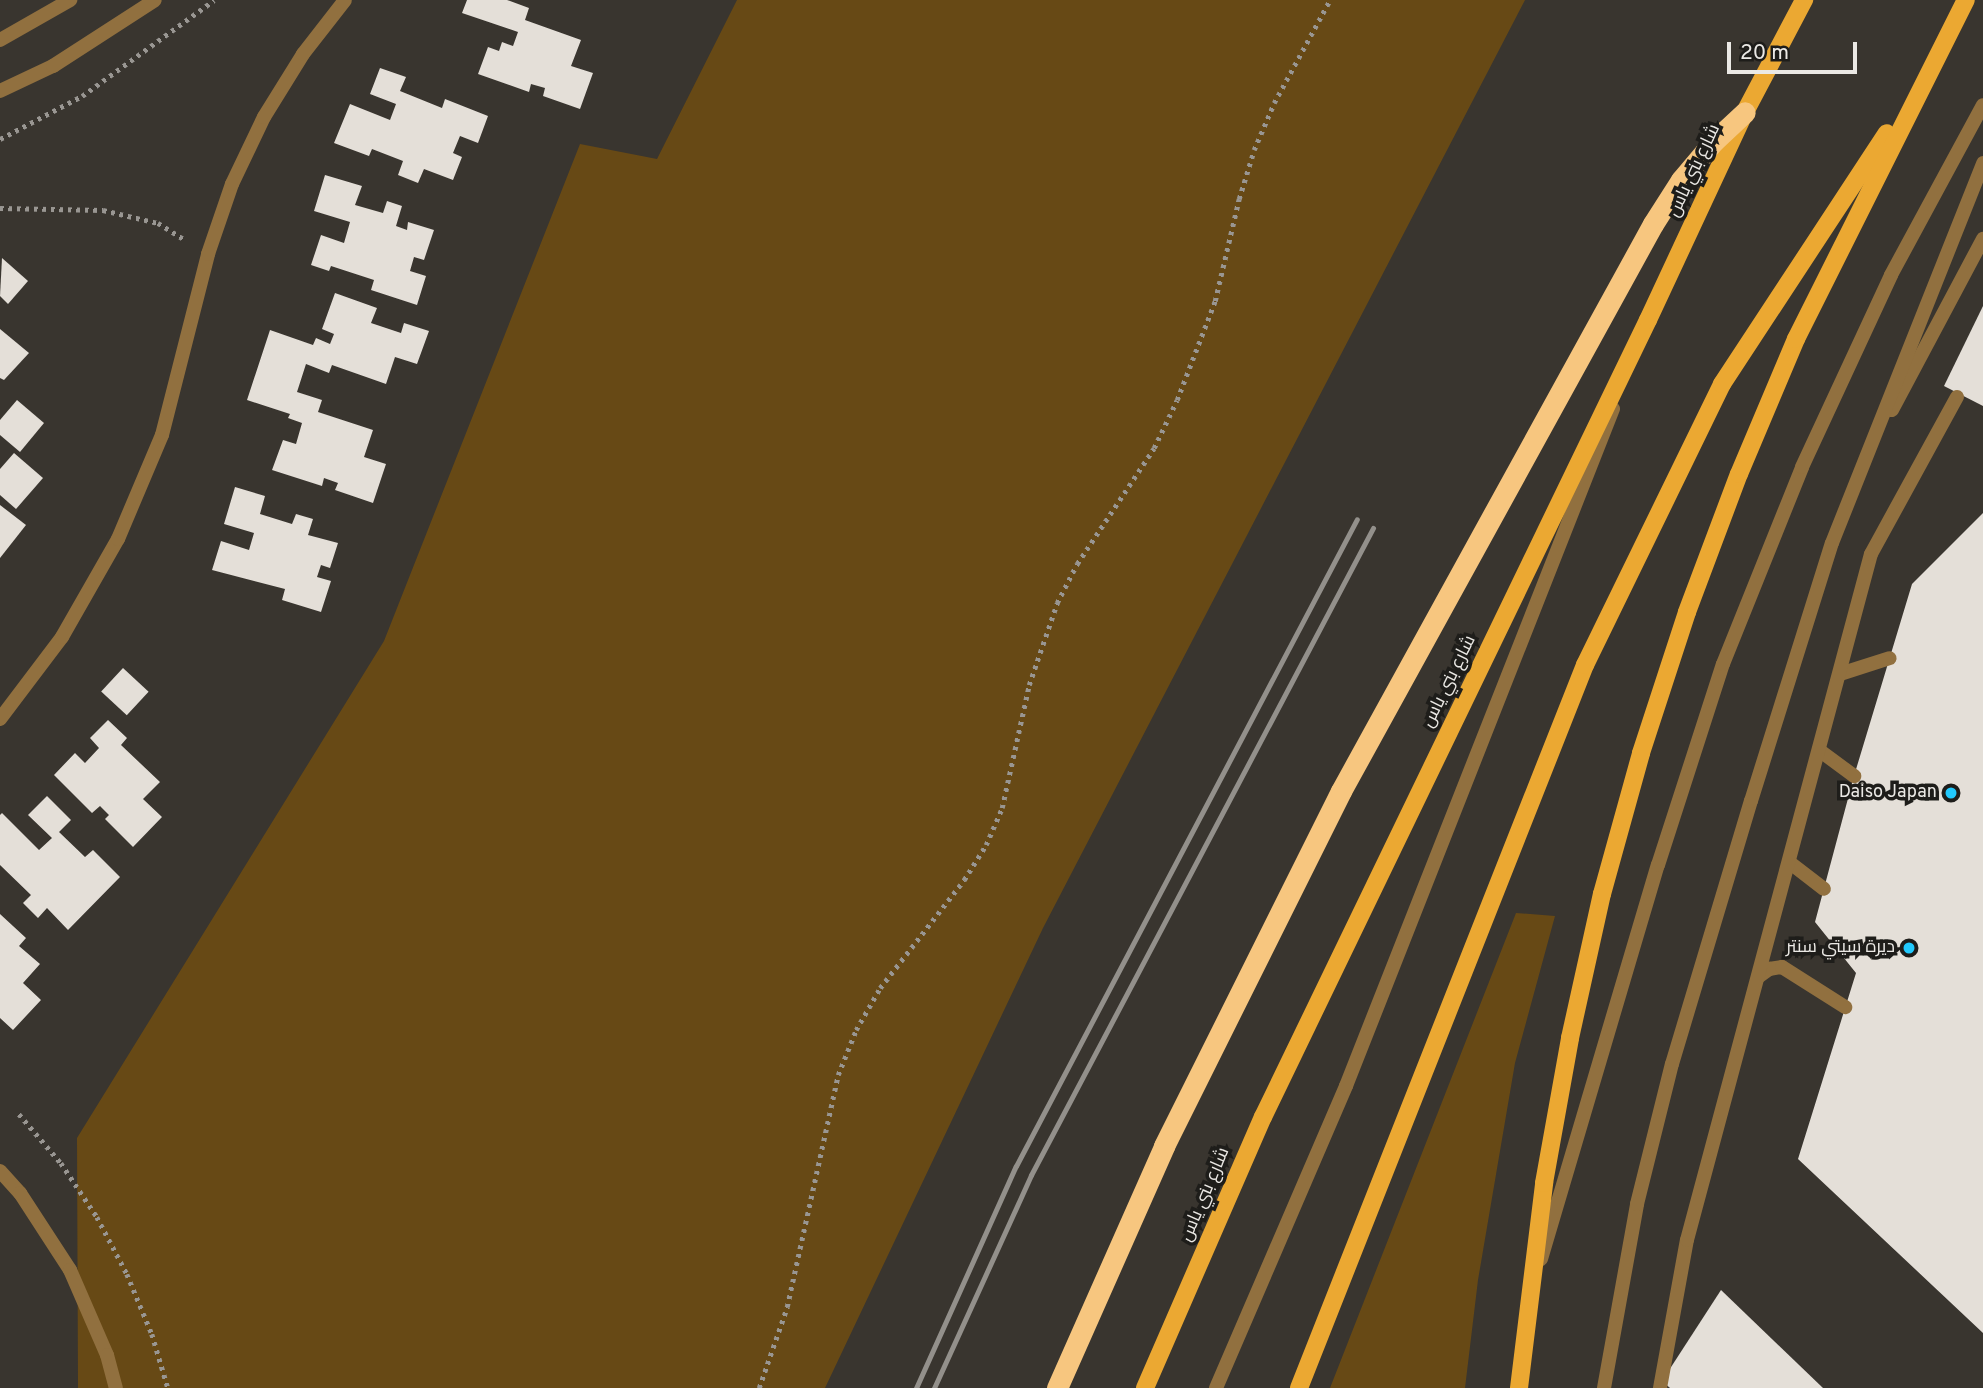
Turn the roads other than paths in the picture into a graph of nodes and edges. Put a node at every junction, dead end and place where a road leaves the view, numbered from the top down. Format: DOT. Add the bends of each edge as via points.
graph roads {
  1 [pos="70,0"];
  2 [pos="155,0"];
  3 [pos="345,0"];
  4 [pos="1804,0"];
  5 [pos="1966,0"];
  6 [pos="0,40"];
  7 [pos="1928,72"];
  8 [pos="0,91"];
  9 [pos="1983,105"];
  10 [pos="1745,112"];
  11 [pos="1983,163"];
  12 [pos="1983,239"];
  13 [pos="1648,320"];
  14 [pos="1958,397"];
  15 [pos="1857,476"];
  16 [pos="1890,658"];
  17 [pos="1840,674"];
  18 [pos="0,719"];
  19 [pos="1819,750"];
  20 [pos="1854,776"];
  21 [pos="1789,862"];
  22 [pos="1824,889"];
  23 [pos="1758,977"];
  24 [pos="1845,1007"];
  25 [pos="0,1171"];
  26 [pos="1527,1304"];
  27 [pos="116,1388"];
  28 [pos="1057,1388"];
  29 [pos="1146,1388"];
  30 [pos="1216,1388"];
  31 [pos="1299,1388"];
  32 [pos="1520,1388"];
  33 [pos="1604,1388"];
  34 [pos="1660,1388"];
  1 -- 6 [label="lane"];
  2 -- 8 [label="lane" via="52,66"];
  3 -- 18 [label="lane" via="303,54 264,117 232,184 208,254 162,435 118,539 62,637"];
  4 -- 10 [label="main road, شارع بني ياس"];
  5 -- 7 [label="main road"];
  7 -- 26 [label="main road" via="1796,339 1744,462 1687,612 1641,753 1602,894 1570,1038"];
  7 -- 31 [label="main road" via="1722,384 1585,665"];
  9 -- 26 [label="lane" via="1885,287 1802,467 1723,664"];
  10 -- 13 [label="main road, شارع بني ياس"];
  10 -- 28 [label="highway" via="1681,180 1653,223 1341,792 1164,1146"];
  11 -- 15 [label="lane"];
  12 -- 15 [label="lane"];
  13 -- 29 [label="main road, شارع بني ياس" via="1263,1117"];
  13 -- 30 [label="lane" via="1346,1086"];
  14 -- 17 [label="lane" via="1871,554"];
  15 -- 33 [label="lane" via="1775,724 1672,1064 1637,1204"];
  16 -- 17 [label="lane"];
  17 -- 19 [label="lane"];
  19 -- 20 [label="lane"];
  19 -- 21 [label="lane"];
  21 -- 22 [label="lane"];
  21 -- 23 [label="lane"];
  23 -- 24 [label="lane" via="1782,967"];
  23 -- 34 [label="lane" via="1687,1240"];
  25 -- 27 [label="lane" via="20,1193 70,1270 107,1354"];
  26 -- 32 [label="main road"];
}
